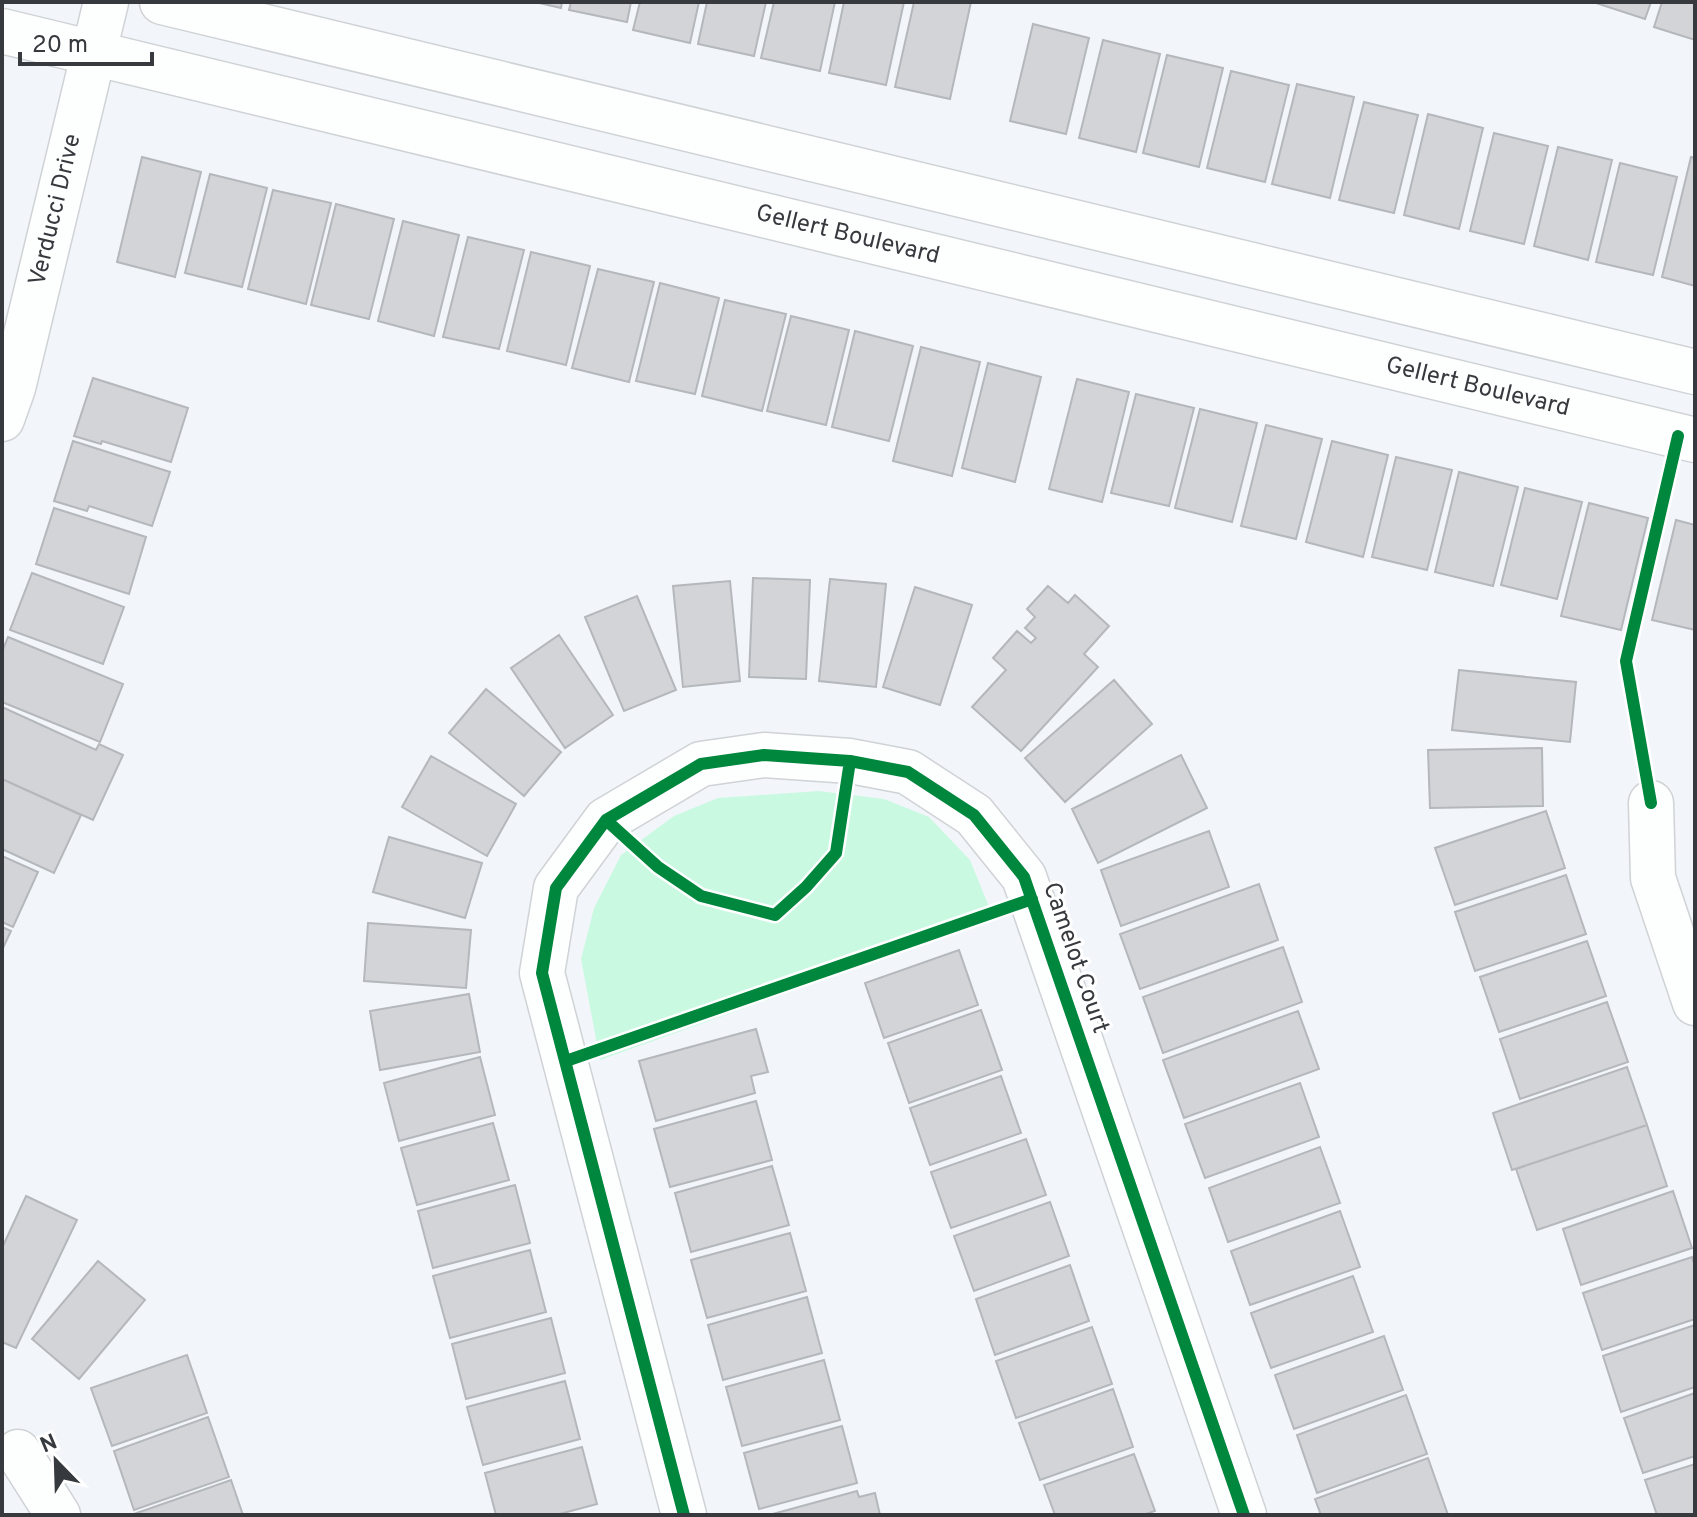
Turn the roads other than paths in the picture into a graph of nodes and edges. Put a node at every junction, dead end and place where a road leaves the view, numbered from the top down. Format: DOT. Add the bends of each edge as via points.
graph roads {
  1 [pos="106,2"];
  2 [pos="162,2"];
  3 [pos="2,31"];
  4 [pos="94,53"];
  5 [pos="1695,372"];
  6 [pos="2,419"];
  7 [pos="1695,440"];
  8 [pos="1651,803"];
  9 [pos="1695,1003"];
  10 [pos="18,1452"];
  11 [pos="58,1515"];
  12 [pos="684,1515"];
  13 [pos="1244,1515"];
  1 -- 4 [label="main road, Verducci Drive"];
  2 -- 5 [label="main road"];
  3 -- 4 [label="main road, Gellert Boulevard"];
  4 -- 6 [label="main road, Verducci Drive"];
  4 -- 7 [label="main road, Gellert Boulevard"];
  8 -- 9 [label="main road" via="1653,878"];
  10 -- 11 [label="main road"];
  12 -- 13 [label="main road, Camelot Court" via="542,973 556,888 606,820 701,764 764,755 850,761 908,772 974,815 1024,877"];
}
